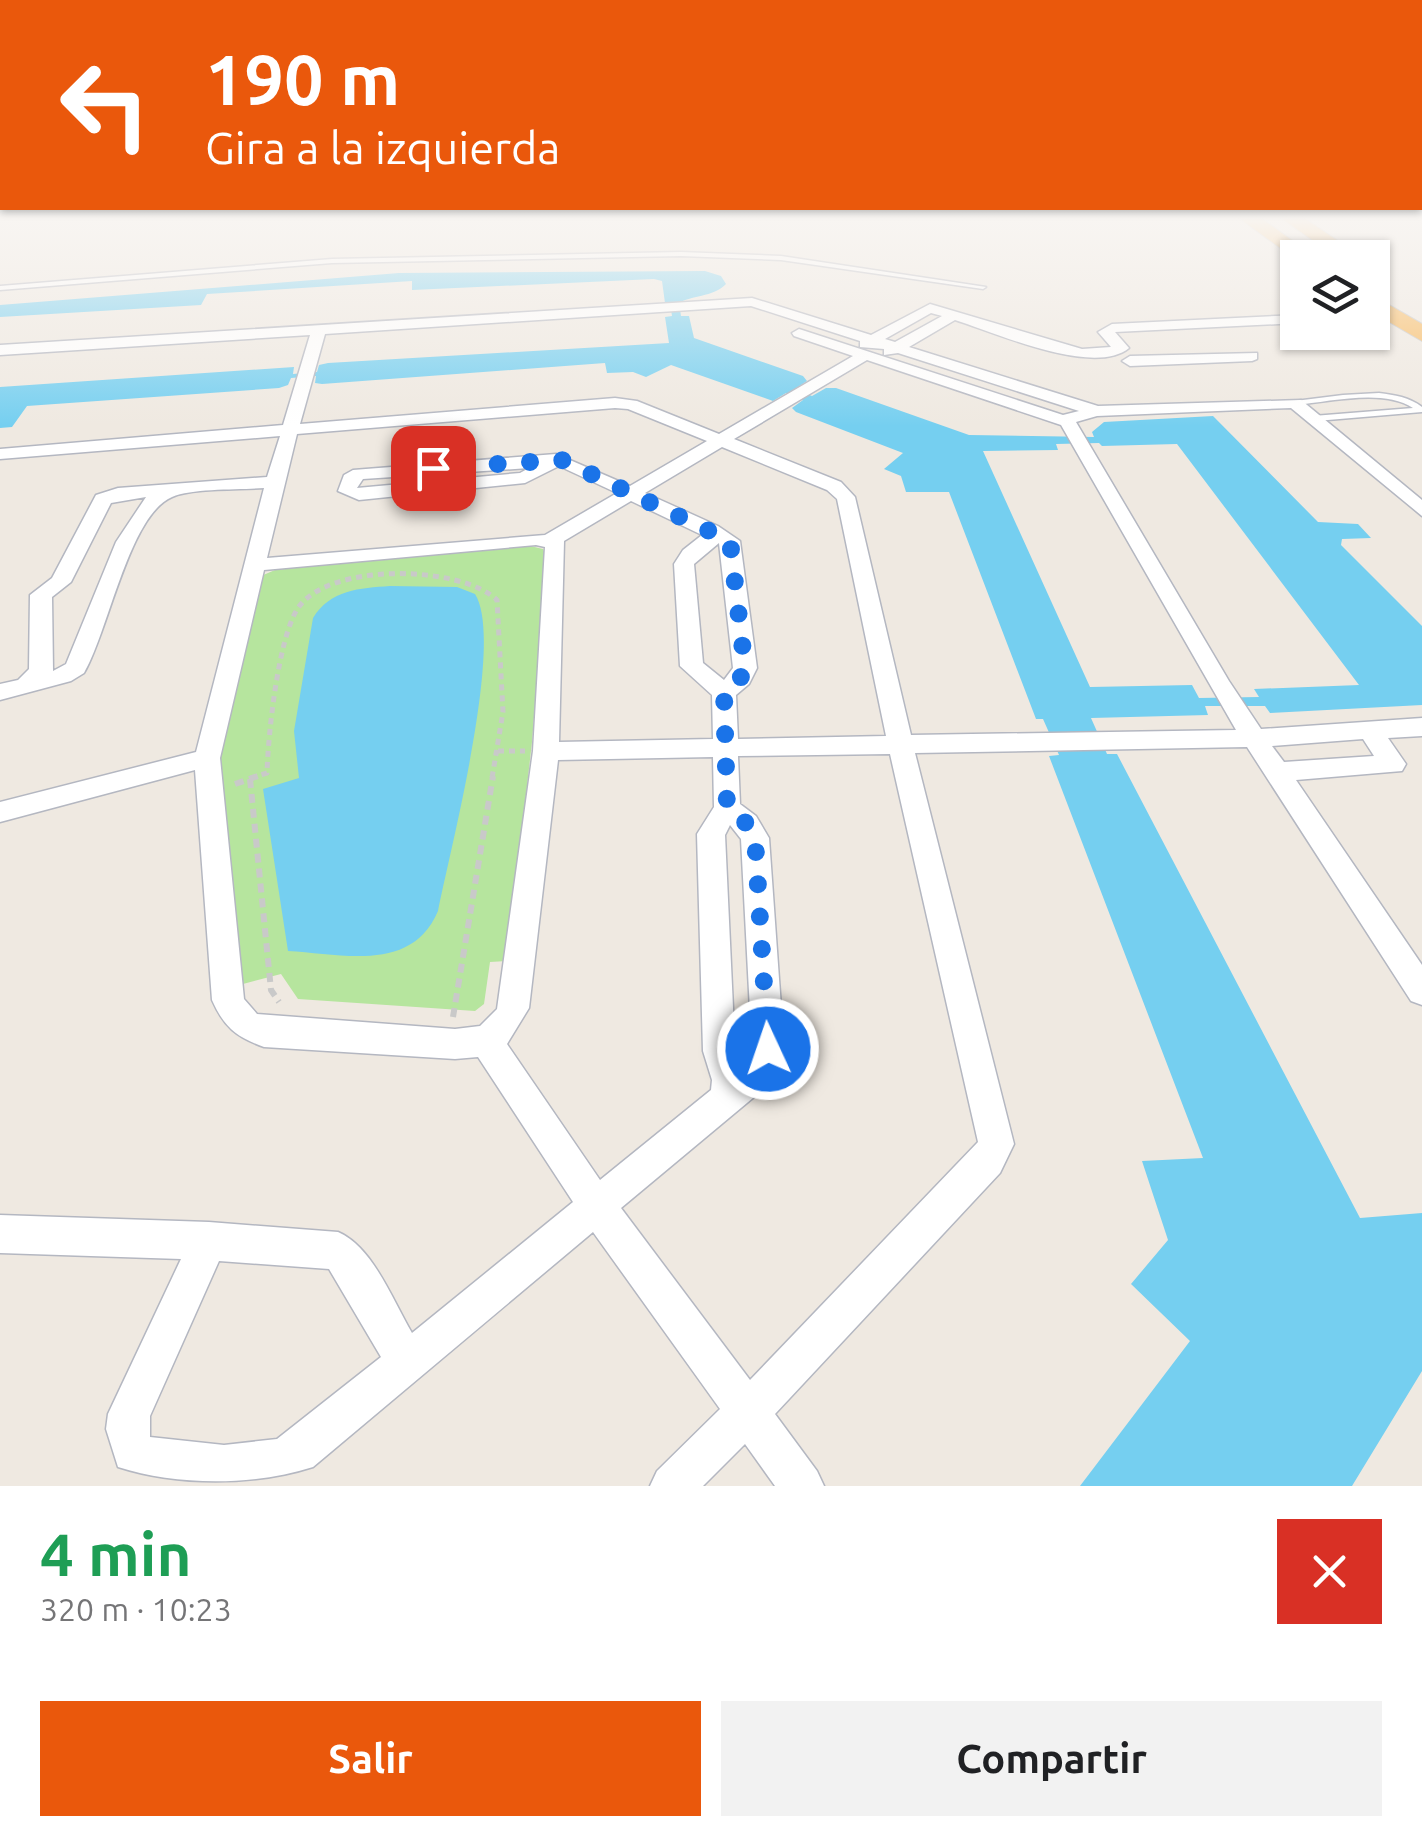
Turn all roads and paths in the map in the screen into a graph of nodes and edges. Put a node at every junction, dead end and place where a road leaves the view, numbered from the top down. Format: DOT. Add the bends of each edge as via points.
graph roads {
  1 [pos="714,307"];
  2 [pos="954,315"];
  3 [pos="1390,317"];
  4 [pos="1280,320"];
  5 [pos="320,328"];
  6 [pos="1422,334"];
  7 [pos="874,339"];
  8 [pos="899,347"];
  9 [pos="0,350"];
  10 [pos="864,355"];
  11 [pos="1126,355"];
  12 [pos="1252,356"];
  13 [pos="1295,403"];
  14 [pos="1097,410"];
  15 [pos="1316,418"];
  16 [pos="290,428"];
  17 [pos="1073,434"];
  18 [pos="720,440"];
  19 [pos="0,454"];
  20 [pos="556,458"];
  21 [pos="274,482"];
  22 [pos="169,491"];
  23 [pos="634,492"];
  24 [pos="1422,510"];
  25 [pos="711,530"];
  26 [pos="551,540"];
  27 [pos="254,565"];
  28 [pos="110,579"];
  29 [pos="59,584"];
  30 [pos="26,685"];
  31 [pos="0,692"];
  32 [pos="724,692"];
  33 [pos="1248,728"];
  34 [pos="1416,728"];
  35 [pos="1371,732"];
  36 [pos="900,744"];
  37 [pos="724,750"];
  38 [pos="546,751"];
  39 [pos="207,758"];
  40 [pos="1276,772"];
  41 [pos="727,808"];
  42 [pos="0,812"];
  43 [pos="1422,991"];
  44 [pos="289,1008"];
  45 [pos="437,1016"];
  46 [pos="486,1041"];
  47 [pos="727,1098"];
  48 [pos="596,1204"];
  49 [pos="0,1234"];
  50 [pos="208,1241"];
  51 [pos="404,1360"];
  52 [pos="747,1413"];
  53 [pos="672,1486"];
  54 [pos="802,1486"];
  1 -- 5 [label="street"];
  1 -- 7 [label="street" via="759,303"];
  1 -- 10 [label="street"];
  2 -- 7 [label="street" via="930,308"];
  2 -- 8 [label="street"];
  2 -- 11 [label="street" via="1107,362"];
  3 -- 6 [label="highway"];
  4 -- 11 [label="street" via="1105,332"];
  5 -- 9 [label="street"];
  5 -- 16 [label="street"];
  7 -- 8 [label="street"];
  7 -- 10 [label="street"];
  8 -- 10 [label="street"];
  8 -- 14 [label="street"];
  10 -- 17 [label="street"];
  10 -- 18 [label="street"];
  11 -- 12 [label="street"];
  13 -- 14 [label="street"];
  13 -- 15 [label="street"];
  13 -- 15 [label="lane" via="1392,396 1421,410"];
  14 -- 17 [label="street"];
  15 -- 24 [label="street"];
  16 -- 18 [label="street" via="616,402"];
  16 -- 19 [label="street"];
  16 -- 21 [label="street"];
  17 -- 33 [label="street"];
  18 -- 23 [label="street"];
  18 -- 36 [label="street" via="834,486 846,497"];
  20 -- 20 [label="street" via="359,474 347,491 524,478"];
  20 -- 23 [label="street"];
  21 -- 22 [label="street"];
  21 -- 27 [label="street"];
  22 -- 28 [label="street" via="148,501"];
  22 -- 29 [label="street" via="103,499"];
  23 -- 25 [label="street"];
  23 -- 26 [label="street"];
  25 -- 32 [label="street" via="732,546 745,668"];
  25 -- 32 [label="street" via="712,539 684,564 692,666"];
  26 -- 27 [label="street"];
  26 -- 38 [label="street" via="557,548"];
  27 -- 39 [label="street"];
  28 -- 29 [label="street"];
  28 -- 30 [label="street" via="76,668"];
  29 -- 30 [label="street" via="41,595 41,672"];
  30 -- 31 [label="street"];
  32 -- 37 [label="street"];
  33 -- 35 [label="street"];
  33 -- 36 [label="street"];
  33 -- 40 [label="street"];
  34 -- 35 [label="street"];
  35 -- 40 [label="street" via="1393,764"];
  36 -- 37 [label="street"];
  36 -- 52 [label="street" via="996,1144"];
  37 -- 38 [label="street"];
  37 -- 41 [label="street"];
  38 -- 46 [label="street" via="513,1008 500,1032"];
  39 -- 42 [label="street"];
  39 -- 46 [label="street" via="234,1016 264,1032"];
  40 -- 43 [label="street"];
  41 -- 47 [label="street" via="711,834 719,1051"];
  41 -- 47 [label="street" via="755,838 768,1049 760,1071"];
  44 -- 45 [label="path" via="270,990 250,779 267,774 266,744 297,609 318,591 348,580 454,576 482,583 496,600 503,712 456,1017"];
  46 -- 48 [label="street"];
  47 -- 48 [label="street"];
  48 -- 51 [label="street"];
  48 -- 52 [label="street"];
  49 -- 50 [label="street"];
  50 -- 51 [label="street" via="338,1251"];
  50 -- 51 [label="street" via="129,1414 133,1452 248,1469 275,1465"];
  52 -- 53 [label="street"];
  52 -- 54 [label="street"];
}
